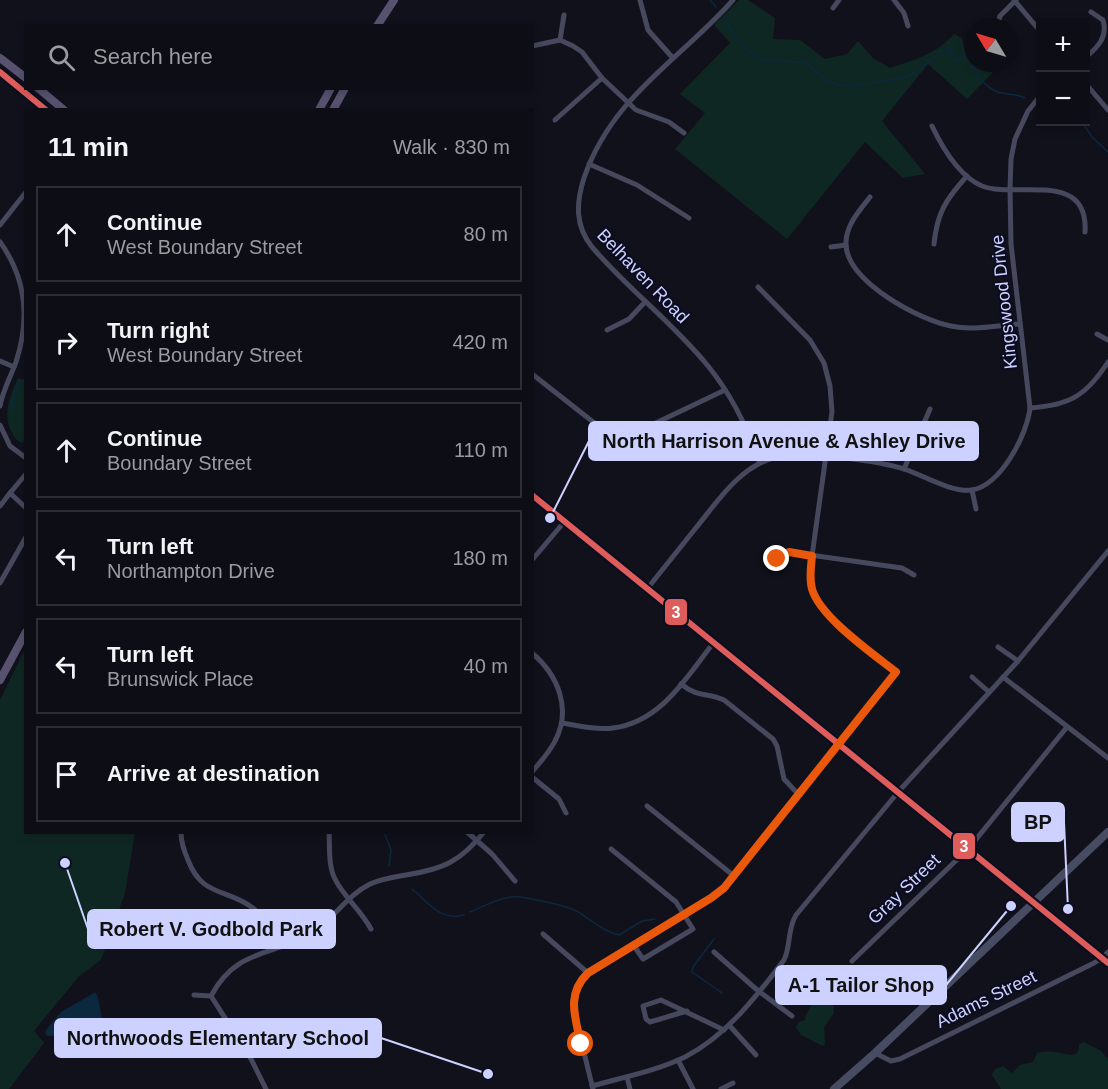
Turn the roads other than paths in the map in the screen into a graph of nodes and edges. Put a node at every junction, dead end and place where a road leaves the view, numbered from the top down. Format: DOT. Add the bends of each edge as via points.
graph roads {
  1 [pos="394,0"];
  2 [pos="640,0"];
  3 [pos="733,0"];
  4 [pos="839,0"];
  5 [pos="894,0"];
  6 [pos="1015,0"];
  7 [pos="833,8"];
  8 [pos="1091,12"];
  9 [pos="564,15"];
  10 [pos="999,18"];
  11 [pos="378,24"];
  12 [pos="1036,25"];
  13 [pos="908,26"];
  14 [pos="560,40"];
  15 [pos="534,46"];
  16 [pos="1090,53"];
  17 [pos="672,57"];
  18 [pos="0,58"];
  19 [pos="0,72"];
  20 [pos="24,76"];
  21 [pos="602,78"];
  22 [pos="1090,89"];
  23 [pos="40,90"];
  24 [pos="330,90"];
  25 [pos="344,90"];
  26 [pos="1036,102"];
  27 [pos="628,103"];
  28 [pos="45,108"];
  29 [pos="62,108"];
  30 [pos="320,108"];
  31 [pos="334,108"];
  32 [pos="1108,110"];
  33 [pos="555,120"];
  34 [pos="932,126"];
  35 [pos="684,133"];
  36 [pos="589,164"];
  37 [pos="967,176"];
  38 [pos="1010,189"];
  39 [pos="24,193"];
  40 [pos="870,197"];
  41 [pos="689,218"];
  42 [pos="0,225"];
  43 [pos="1085,232"];
  44 [pos="0,242"];
  45 [pos="934,244"];
  46 [pos="846,245"];
  47 [pos="831,247"];
  48 [pos="758,287"];
  49 [pos="645,302"];
  50 [pos="24,306"];
  51 [pos="1020,324"];
  52 [pos="24,327"];
  53 [pos="607,330"];
  54 [pos="1097,334"];
  55 [pos="1108,340"];
  56 [pos="0,361"];
  57 [pos="1108,362"];
  58 [pos="14,367"];
  59 [pos="534,376"];
  60 [pos="724,390"];
  61 [pos="0,406"];
  62 [pos="1030,408"];
  63 [pos="930,409"];
  64 [pos="0,425"];
  65 [pos="24,456"];
  66 [pos="826,457"];
  67 [pos="760,463"];
  68 [pos="903,469"];
  69 [pos="24,476"];
  70 [pos="972,490"];
  71 [pos="10,493"];
  72 [pos="534,497"];
  73 [pos="0,506"];
  74 [pos="24,506"];
  75 [pos="976,509"];
  76 [pos="565,521"];
  77 [pos="24,541"];
  78 [pos="1108,551"];
  79 [pos="812,556"];
  80 [pos="534,558"];
  81 [pos="777,559"];
  82 [pos="914,575"];
  83 [pos="0,583"];
  84 [pos="646,589"];
  85 [pos="24,635"];
  86 [pos="714,642"];
  87 [pos="998,647"];
  88 [pos="534,655"];
  89 [pos="1018,661"];
  90 [pos="2,673"];
  91 [pos="972,677"];
  92 [pos="1003,677"];
  93 [pos="0,680"];
  94 [pos="681,684"];
  95 [pos="989,692"];
  96 [pos="562,723"];
  97 [pos="1067,727"];
  98 [pos="839,744"];
  99 [pos="1108,749"];
  100 [pos="1106,756"];
  101 [pos="534,769"];
  102 [pos="534,779"];
  103 [pos="899,791"];
  104 [pos="799,795"];
  105 [pos="647,806"];
  106 [pos="566,813"];
  107 [pos="1108,832"];
  108 [pos="181,834"];
  109 [pos="329,834"];
  110 [pos="469,834"];
  111 [pos="482,834"];
  112 [pos="477,841"];
  113 [pos="969,848"];
  114 [pos="611,849"];
  115 [pos="734,876"];
  116 [pos="515,881"];
  117 [pos="350,899"];
  118 [pos="1034,902"];
  119 [pos="685,914"];
  120 [pos="371,929"];
  121 [pos="543,934"];
  122 [pos="634,946"];
  123 [pos="278,947"];
  124 [pos="714,952"];
  125 [pos="1106,958"];
  126 [pos="852,961"];
  127 [pos="588,973"];
  128 [pos="760,990"];
  129 [pos="194,995"];
  130 [pos="211,996"];
  131 [pos="687,1011"];
  132 [pos="792,1016"];
  133 [pos="729,1025"];
  134 [pos="724,1030"];
  135 [pos="875,1053"];
  136 [pos="756,1055"];
  137 [pos="678,1060"];
  138 [pos="627,1077"];
  139 [pos="733,1083"];
  140 [pos="593,1088"];
  141 [pos="266,1089"];
  142 [pos="630,1089"];
  143 [pos="693,1089"];
  144 [pos="721,1089"];
  145 [pos="834,1089"];
  1 -- 11 [label="main road"];
  2 -- 17 [label="street" via="648,30"];
  3 -- 17 [label="street, Belhaven Road"];
  4 -- 7 [label="street"];
  5 -- 13 [label="street"];
  6 -- 10 [label="street"];
  6 -- 12 [label="street"];
  8 -- 16 [label="street" via="1103,20 1106,32"];
  9 -- 14 [label="street"];
  14 -- 15 [label="street"];
  14 -- 21 [label="street" via="582,52"];
  17 -- 27 [label="street, Belhaven Road"];
  18 -- 20 [label="main road"];
  19 -- 28 [label="main road"];
  21 -- 27 [label="street"];
  21 -- 33 [label="street"];
  22 -- 32 [label="street"];
  23 -- 29 [label="main road"];
  24 -- 30 [label="main road"];
  25 -- 31 [label="main road"];
  26 -- 38 [label="street, Kingswood Drive" via="1015,139"];
  27 -- 35 [label="street"];
  27 -- 36 [label="street, Belhaven Road" via="600,141"];
  34 -- 37 [label="street"];
  36 -- 41 [label="street" via="637,185"];
  36 -- 49 [label="street, Belhaven Road" via="578,206 583,235"];
  37 -- 38 [label="street" via="988,188"];
  37 -- 45 [label="street" via="944,204"];
  38 -- 43 [label="street" via="1052,190 1069,197 1083,212"];
  38 -- 51 [label="street, Kingswood Drive" via="1011,244"];
  39 -- 42 [label="street"];
  40 -- 46 [label="street" via="851,224"];
  44 -- 50 [label="street" via="21,272"];
  46 -- 47 [label="street"];
  46 -- 51 [label="street" via="858,272 912,312 952,326"];
  48 -- 66 [label="street" via="805,333 824,363 832,402"];
  49 -- 53 [label="street" via="629,319"];
  49 -- 60 [label="street, Belhaven Road" via="699,356"];
  51 -- 62 [label="street, Kingswood Drive"];
  52 -- 58 [label="street"];
  54 -- 55 [label="street"];
  56 -- 58 [label="street"];
  57 -- 62 [label="street" via="1076,398 1052,407"];
  58 -- 61 [label="street"];
  59 -- 60 [label="street" via="590,420 624,432 641,430"];
  60 -- 67 [label="street, Belhaven Road"];
  62 -- 70 [label="street, Kingswood Drive" via="1025,432 1011,456 987,482"];
  63 -- 68 [label="street"];
  64 -- 65 [label="street" via="10,446"];
  66 -- 67 [label="street" via="790,455"];
  66 -- 68 [label="street"];
  66 -- 79 [label="street"];
  67 -- 84 [label="street" via="731,485"];
  68 -- 70 [label="street"];
  69 -- 71 [label="street"];
  70 -- 75 [label="street"];
  71 -- 73 [label="street"];
  71 -- 74 [label="street"];
  72 -- 76 [label="main road"];
  76 -- 80 [label="street"];
  76 -- 84 [label="main road"];
  77 -- 83 [label="street"];
  78 -- 89 [label="street"];
  79 -- 81 [label="street" via="789,552"];
  79 -- 82 [label="street" via="902,568"];
  79 -- 98 [label="street" via="812,586 820,606 896,672"];
  84 -- 86 [label="main road"];
  85 -- 90 [label="main road"];
  86 -- 94 [label="street"];
  86 -- 98 [label="main road"];
  87 -- 89 [label="street"];
  88 -- 96 [label="street" via="546,666 560,690"];
  89 -- 92 [label="street"];
  90 -- 93 [label="main road"];
  91 -- 95 [label="street"];
  92 -- 95 [label="street"];
  92 -- 97 [label="street"];
  94 -- 96 [label="street" via="656,711 629,724 601,728"];
  94 -- 104 [label="street" via="695,694 724,700 773,739 784,778"];
  95 -- 103 [label="street"];
  96 -- 101 [label="street" via="555,743"];
  97 -- 100 [label="street"];
  97 -- 113 [label="street, Gray Street"];
  98 -- 103 [label="main road"];
  98 -- 104 [label="street"];
  99 -- 100 [label="street"];
  102 -- 106 [label="street" via="559,798"];
  103 -- 113 [label="main road"];
  103 -- 128 [label="street" via="794,917 785,958"];
  104 -- 115 [label="street"];
  105 -- 115 [label="street"];
  107 -- 118 [label="main road"];
  108 -- 123 [label="street" via="197,878 256,911"];
  109 -- 117 [label="street" via="333,875"];
  110 -- 112 [label="street"];
  111 -- 112 [label="street"];
  112 -- 116 [label="street"];
  112 -- 117 [label="street" via="447,866 372,883"];
  113 -- 118 [label="main road"];
  113 -- 126 [label="street, Gray Street"];
  114 -- 119 [label="street" via="676,902"];
  115 -- 119 [label="street" via="718,893"];
  117 -- 120 [label="street"];
  117 -- 123 [label="street" via="314,931"];
  118 -- 125 [label="main road"];
  118 -- 135 [label="main road"];
  119 -- 122 [label="street"];
  119 -- 122 [label="street" via="693,929 643,959"];
  121 -- 127 [label="street"];
  122 -- 127 [label="street"];
  123 -- 130 [label="street" via="241,962"];
  124 -- 128 [label="street"];
  125 -- 135 [label="street, Adams Street" via="900,1059 891,1061"];
  127 -- 140 [label="street" via="577,987 573,1002"];
  128 -- 132 [label="street"];
  128 -- 133 [label="street"];
  129 -- 130 [label="street"];
  130 -- 141 [label="street"];
  131 -- 131 [label="street" via="660,1000 643,1006 650,1022"];
  131 -- 134 [label="street"];
  133 -- 134 [label="street"];
  133 -- 136 [label="street"];
  134 -- 137 [label="street"];
  135 -- 145 [label="main road"];
  137 -- 138 [label="street"];
  137 -- 143 [label="street"];
  138 -- 140 [label="street"];
  138 -- 142 [label="street"];
  139 -- 144 [label="street"];
}
